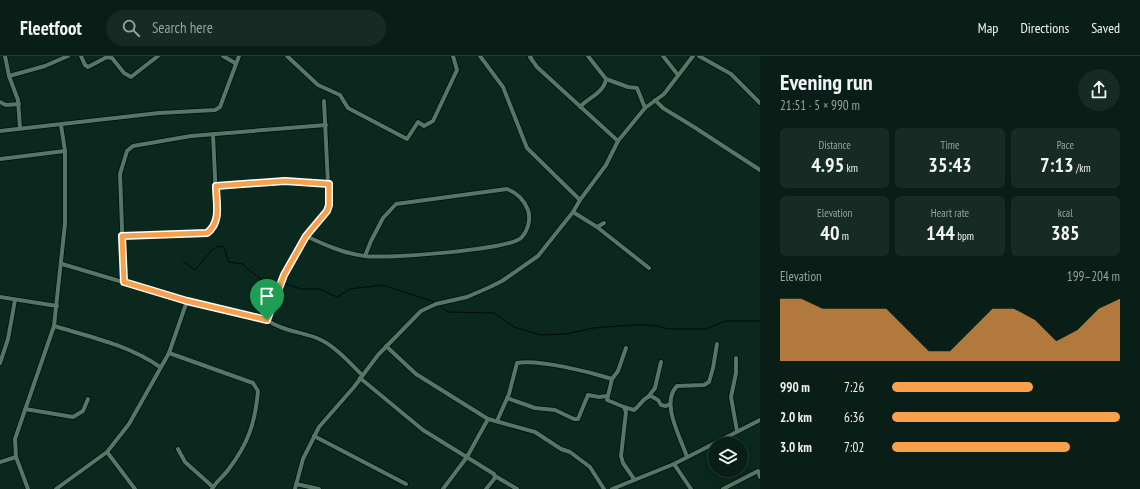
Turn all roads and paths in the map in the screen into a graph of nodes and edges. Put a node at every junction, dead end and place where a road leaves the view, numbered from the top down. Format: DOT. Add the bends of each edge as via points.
graph roads {
  1 [pos="5,56"];
  2 [pos="68,56"];
  3 [pos="81,56"];
  4 [pos="158,56"];
  5 [pos="223,56"];
  6 [pos="239,56"];
  7 [pos="287,56"];
  8 [pos="453,56"];
  9 [pos="480,56"];
  10 [pos="531,56"];
  11 [pos="588,56"];
  12 [pos="663,56"];
  13 [pos="693,56"];
  14 [pos="699,56"];
  15 [pos="235,63"];
  16 [pos="678,75"];
  17 [pos="9,76"];
  18 [pos="606,79"];
  19 [pos="655,100"];
  20 [pos="324,101"];
  21 [pos="0,102"];
  22 [pos="760,103"];
  23 [pos="19,104"];
  24 [pos="580,107"];
  25 [pos="645,108"];
  26 [pos="326,124"];
  27 [pos="61,125"];
  28 [pos="20,128"];
  29 [pos="0,131"];
  30 [pos="213,134"];
  31 [pos="618,141"];
  32 [pos="65,151"];
  33 [pos="0,159"];
  34 [pos="760,170"];
  35 [pos="329,184"];
  36 [pos="216,186"];
  37 [pos="580,200"];
  38 [pos="573,212"];
  39 [pos="604,223"];
  40 [pos="597,227"];
  41 [pos="122,236"];
  42 [pos="306,236"];
  43 [pos="365,256"];
  44 [pos="62,264"];
  45 [pos="649,268"];
  46 [pos="124,282"];
  47 [pos="0,297"];
  48 [pos="15,300"];
  49 [pos="187,301"];
  50 [pos="56,306"];
  51 [pos="267,320"];
  52 [pos="54,326"];
  53 [pos="0,343"];
  54 [pos="5,344"];
  55 [pos="717,344"];
  56 [pos="386,346"];
  57 [pos="626,348"];
  58 [pos="169,353"];
  59 [pos="736,358"];
  60 [pos="661,362"];
  61 [pos="0,363"];
  62 [pos="160,367"];
  63 [pos="361,377"];
  64 [pos="612,379"];
  65 [pos="607,396"];
  66 [pos="647,397"];
  67 [pos="507,398"];
  68 [pos="88,399"];
  69 [pos="670,404"];
  70 [pos="624,407"];
  71 [pos="25,410"];
  72 [pos="488,419"];
  73 [pos="760,420"];
  74 [pos="498,421"];
  75 [pos="738,431"];
  76 [pos="314,436"];
  77 [pos="178,449"];
  78 [pos="107,452"];
  79 [pos="16,456"];
  80 [pos="467,457"];
  81 [pos="687,457"];
  82 [pos="0,462"];
  83 [pos="674,464"];
  84 [pos="496,476"];
  85 [pos="760,477"];
  86 [pos="634,479"];
  87 [pos="296,484"];
  88 [pos="406,484"];
  89 [pos="212,488"];
  90 [pos="28,489"];
  91 [pos="56,489"];
  92 [pos="135,489"];
  93 [pos="295,489"];
  94 [pos="319,489"];
  95 [pos="444,489"];
  96 [pos="486,489"];
  97 [pos="517,489"];
  98 [pos="604,489"];
  99 [pos="612,489"];
  100 [pos="691,489"];
  101 [pos="723,489"];
  1 -- 17 [label="street"];
  2 -- 17 [label="street" via="45,66"];
  3 -- 4 [label="street" via="88,67 107,57 112,58 124,74 131,77"];
  5 -- 15 [label="street"];
  6 -- 15 [label="street"];
  7 -- 8 [label="street" via="318,85 340,95 348,108 407,139 418,122 424,126 432,121 457,70"];
  9 -- 37 [label="street" via="503,87 527,148"];
  10 -- 24 [label="street" via="537,67"];
  11 -- 18 [label="street"];
  12 -- 16 [label="street"];
  13 -- 16 [label="street"];
  14 -- 22 [label="street" via="731,74"];
  15 -- 27 [label="street" via="220,106 215,110 159,113"];
  16 -- 19 [label="street" via="664,94"];
  17 -- 23 [label="street"];
  18 -- 24 [label="street" via="595,96"];
  18 -- 25 [label="street" via="628,88 637,88"];
  19 -- 25 [label="street"];
  19 -- 34 [label="street" via="662,108"];
  20 -- 26 [label="street"];
  21 -- 23 [label="street" via="6,105"];
  23 -- 28 [label="street"];
  24 -- 31 [label="street"];
  25 -- 31 [label="street"];
  26 -- 30 [label="street"];
  26 -- 35 [label="street"];
  27 -- 28 [label="street"];
  27 -- 32 [label="street"];
  28 -- 29 [label="street"];
  30 -- 36 [label="street"];
  30 -- 41 [label="street" via="142,143 127,151 120,174"];
  31 -- 37 [label="street" via="606,165"];
  32 -- 33 [label="street"];
  32 -- 44 [label="street"];
  35 -- 36 [label="street" via="285,181"];
  35 -- 42 [label="street" via="327,211"];
  36 -- 41 [label="street" via="217,221 207,233"];
  37 -- 38 [label="street"];
  38 -- 40 [label="street"];
  38 -- 56 [label="street" via="544,251 532,260 490,286 467,296 428,307"];
  39 -- 40 [label="street"];
  40 -- 45 [label="street"];
  41 -- 46 [label="street"];
  42 -- 43 [label="street" via="332,248"];
  42 -- 51 [label="street" via="284,275"];
  43 -- 43 [label="street" via="383,218 396,204 507,190 519,196 529,211 526,232 514,242 430,254"];
  44 -- 46 [label="street"];
  44 -- 50 [label="street"];
  46 -- 49 [label="street"];
  47 -- 48 [label="street"];
  48 -- 50 [label="street"];
  48 -- 54 [label="street"];
  49 -- 51 [label="street"];
  49 -- 58 [label="street"];
  50 -- 52 [label="street"];
  51 -- 63 [label="street" via="322,340 344,358"];
  52 -- 62 [label="street" via="120,345 141,354"];
  52 -- 71 [label="street"];
  53 -- 54 [label="street"];
  54 -- 61 [label="street"];
  55 -- 69 [label="street" via="708,382 704,385 677,386"];
  56 -- 63 [label="street"];
  56 -- 72 [label="street" via="416,374"];
  57 -- 64 [label="street" via="618,371"];
  58 -- 62 [label="street"];
  58 -- 89 [label="street" via="253,383 258,391 254,425 248,439 227,472"];
  59 -- 75 [label="street" via="731,397"];
  60 -- 66 [label="street" via="655,388"];
  62 -- 78 [label="street" via="130,424"];
  63 -- 76 [label="street"];
  63 -- 80 [label="street" via="423,430"];
  64 -- 65 [label="street"];
  64 -- 67 [label="street" via="549,364 517,363"];
  65 -- 67 [label="street" via="600,398 588,395 578,419 555,410 535,408"];
  65 -- 70 [label="street" via="607,400"];
  66 -- 69 [label="street" via="651,396 661,405"];
  66 -- 70 [label="street" via="634,410"];
  67 -- 74 [label="street"];
  68 -- 71 [label="street" via="83,411 73,417"];
  69 -- 81 [label="street" via="674,424"];
  70 -- 86 [label="street" via="626,412 621,456"];
  71 -- 79 [label="street" via="15,439"];
  72 -- 74 [label="street"];
  72 -- 80 [label="street"];
  73 -- 75 [label="street"];
  74 -- 98 [label="street" via="546,437 561,449 570,452 590,467"];
  75 -- 81 [label="street"];
  76 -- 87 [label="street" via="303,459"];
  76 -- 88 [label="street"];
  77 -- 89 [label="street" via="185,462"];
  78 -- 91 [label="street"];
  78 -- 92 [label="street"];
  79 -- 82 [label="street"];
  79 -- 90 [label="street"];
  80 -- 84 [label="street"];
  80 -- 95 [label="street"];
  81 -- 83 [label="street"];
  83 -- 86 [label="street"];
  83 -- 100 [label="street"];
  84 -- 96 [label="street"];
  84 -- 97 [label="street"];
  85 -- 101 [label="street" via="758,471"];
  86 -- 99 [label="street"];
  87 -- 93 [label="street"];
  87 -- 94 [label="street"];
}
